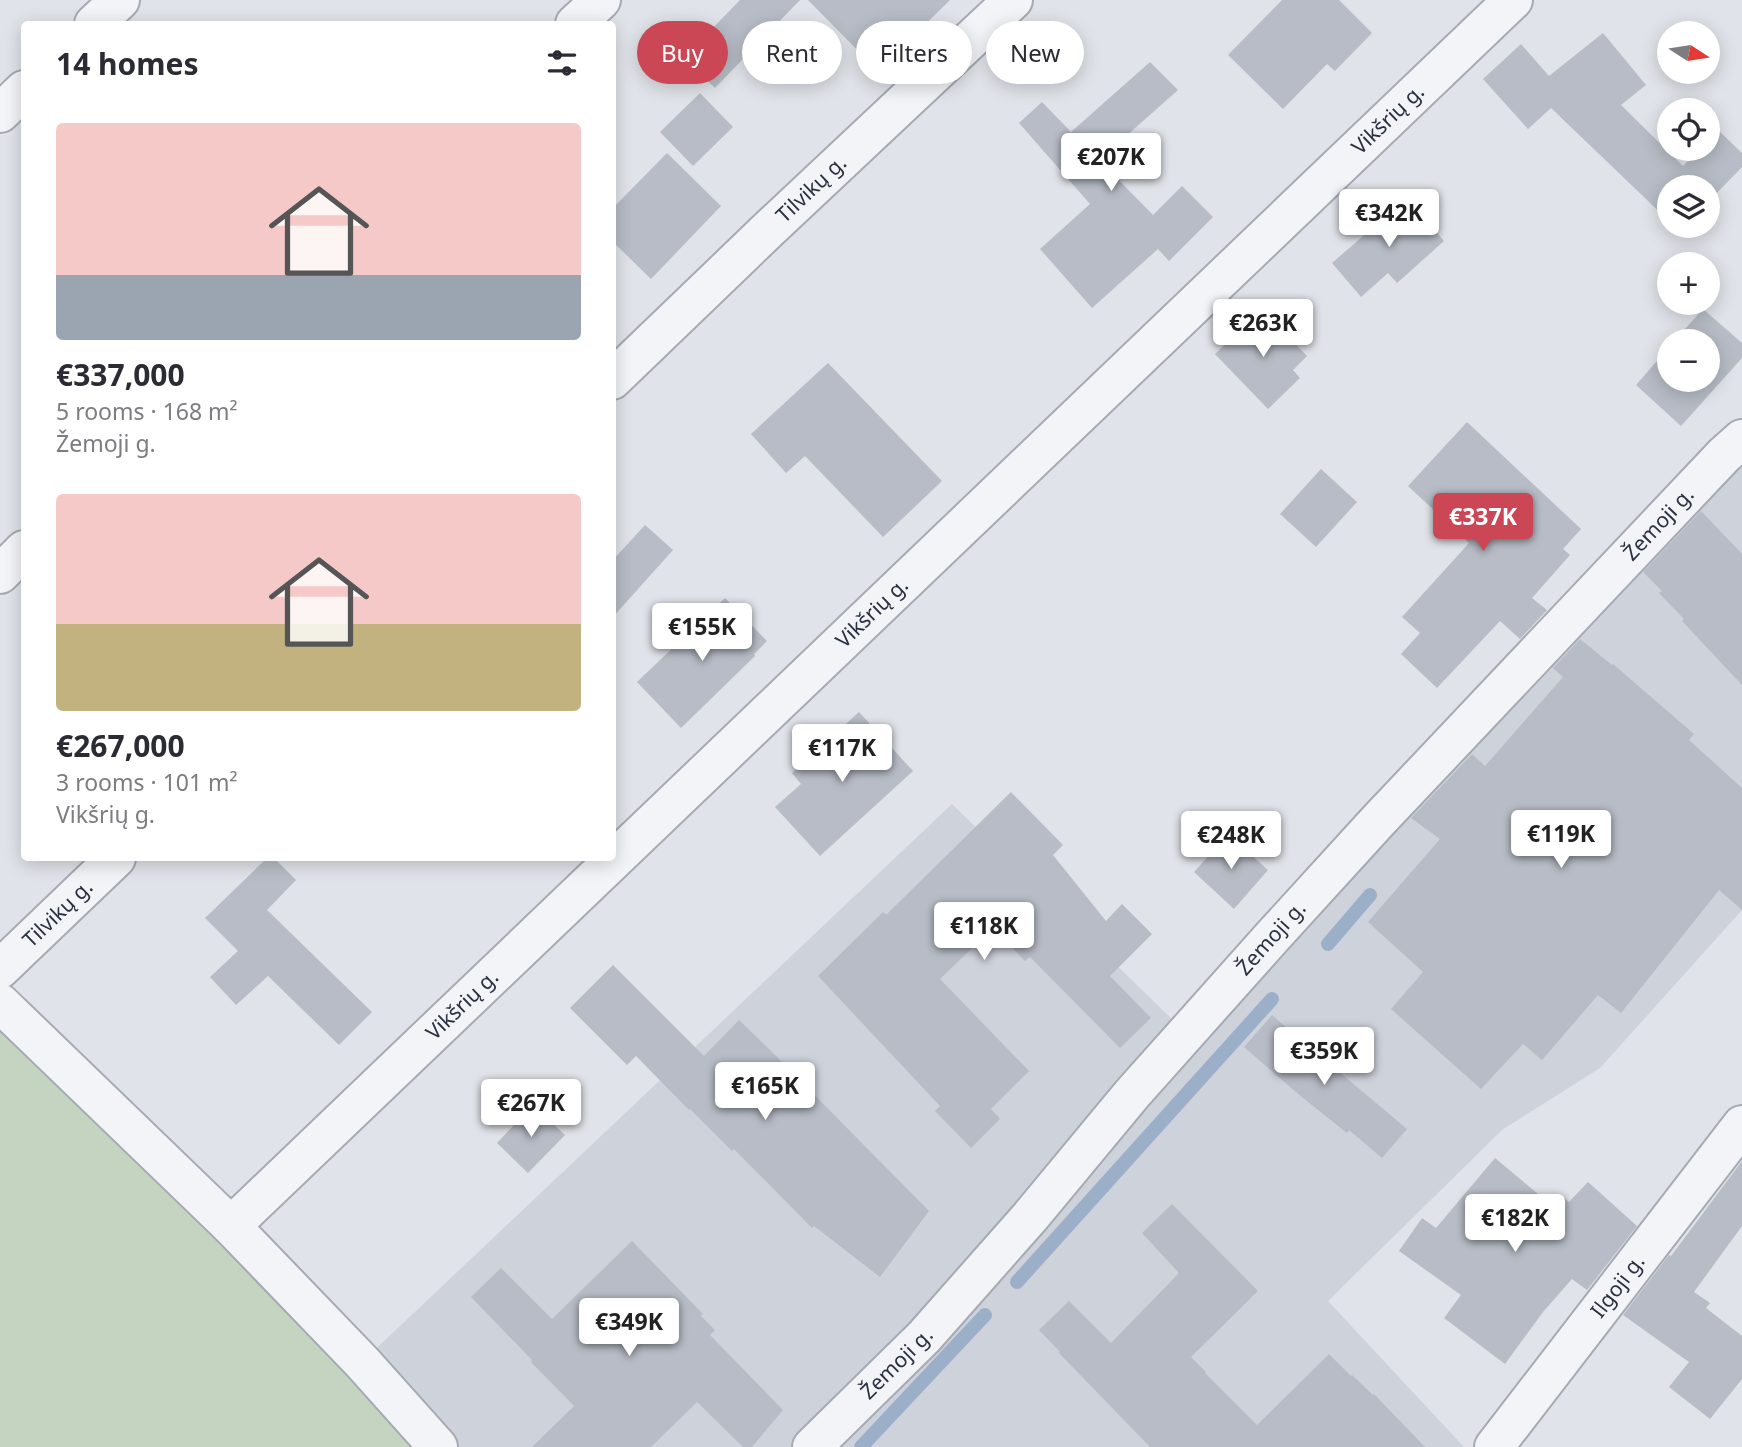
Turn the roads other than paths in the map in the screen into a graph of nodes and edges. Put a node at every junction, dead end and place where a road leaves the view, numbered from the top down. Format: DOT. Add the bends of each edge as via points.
graph roads {
  1 [pos="601,0"];
  2 [pos="1013,0"];
  3 [pos="1513,0"];
  4 [pos="578,21"];
  5 [pos="21,93"];
  6 [pos="0,113"];
  7 [pos="616,376"];
  8 [pos="1742,439"];
  9 [pos="21,553"];
  10 [pos="0,574"];
  11 [pos="616,858"];
  12 [pos="113,861"];
  13 [pos="613,861"];
  14 [pos="0,969"];
  15 [pos="0,1003"];
  16 [pos="1742,1125"];
  17 [pos="231,1226"];
  18 [pos="438,1447"];
  19 [pos="812,1447"];
  20 [pos="1494,1447"];
  1 -- 4 [label="street"];
  2 -- 7 [label="street, Tilvikų g."];
  3 -- 11 [label="street, Vikšrių g."];
  5 -- 6 [label="street"];
  8 -- 19 [label="street, Žemoji g." via="1368,831 1177,1042 924,1337"];
  9 -- 10 [label="street"];
  12 -- 14 [label="street, Tilvikų g."];
  13 -- 17 [label="street, Vikšrių g."];
  15 -- 17 [label="street"];
  16 -- 20 [label="street, Ilgoji g."];
  17 -- 18 [label="street"];
}
